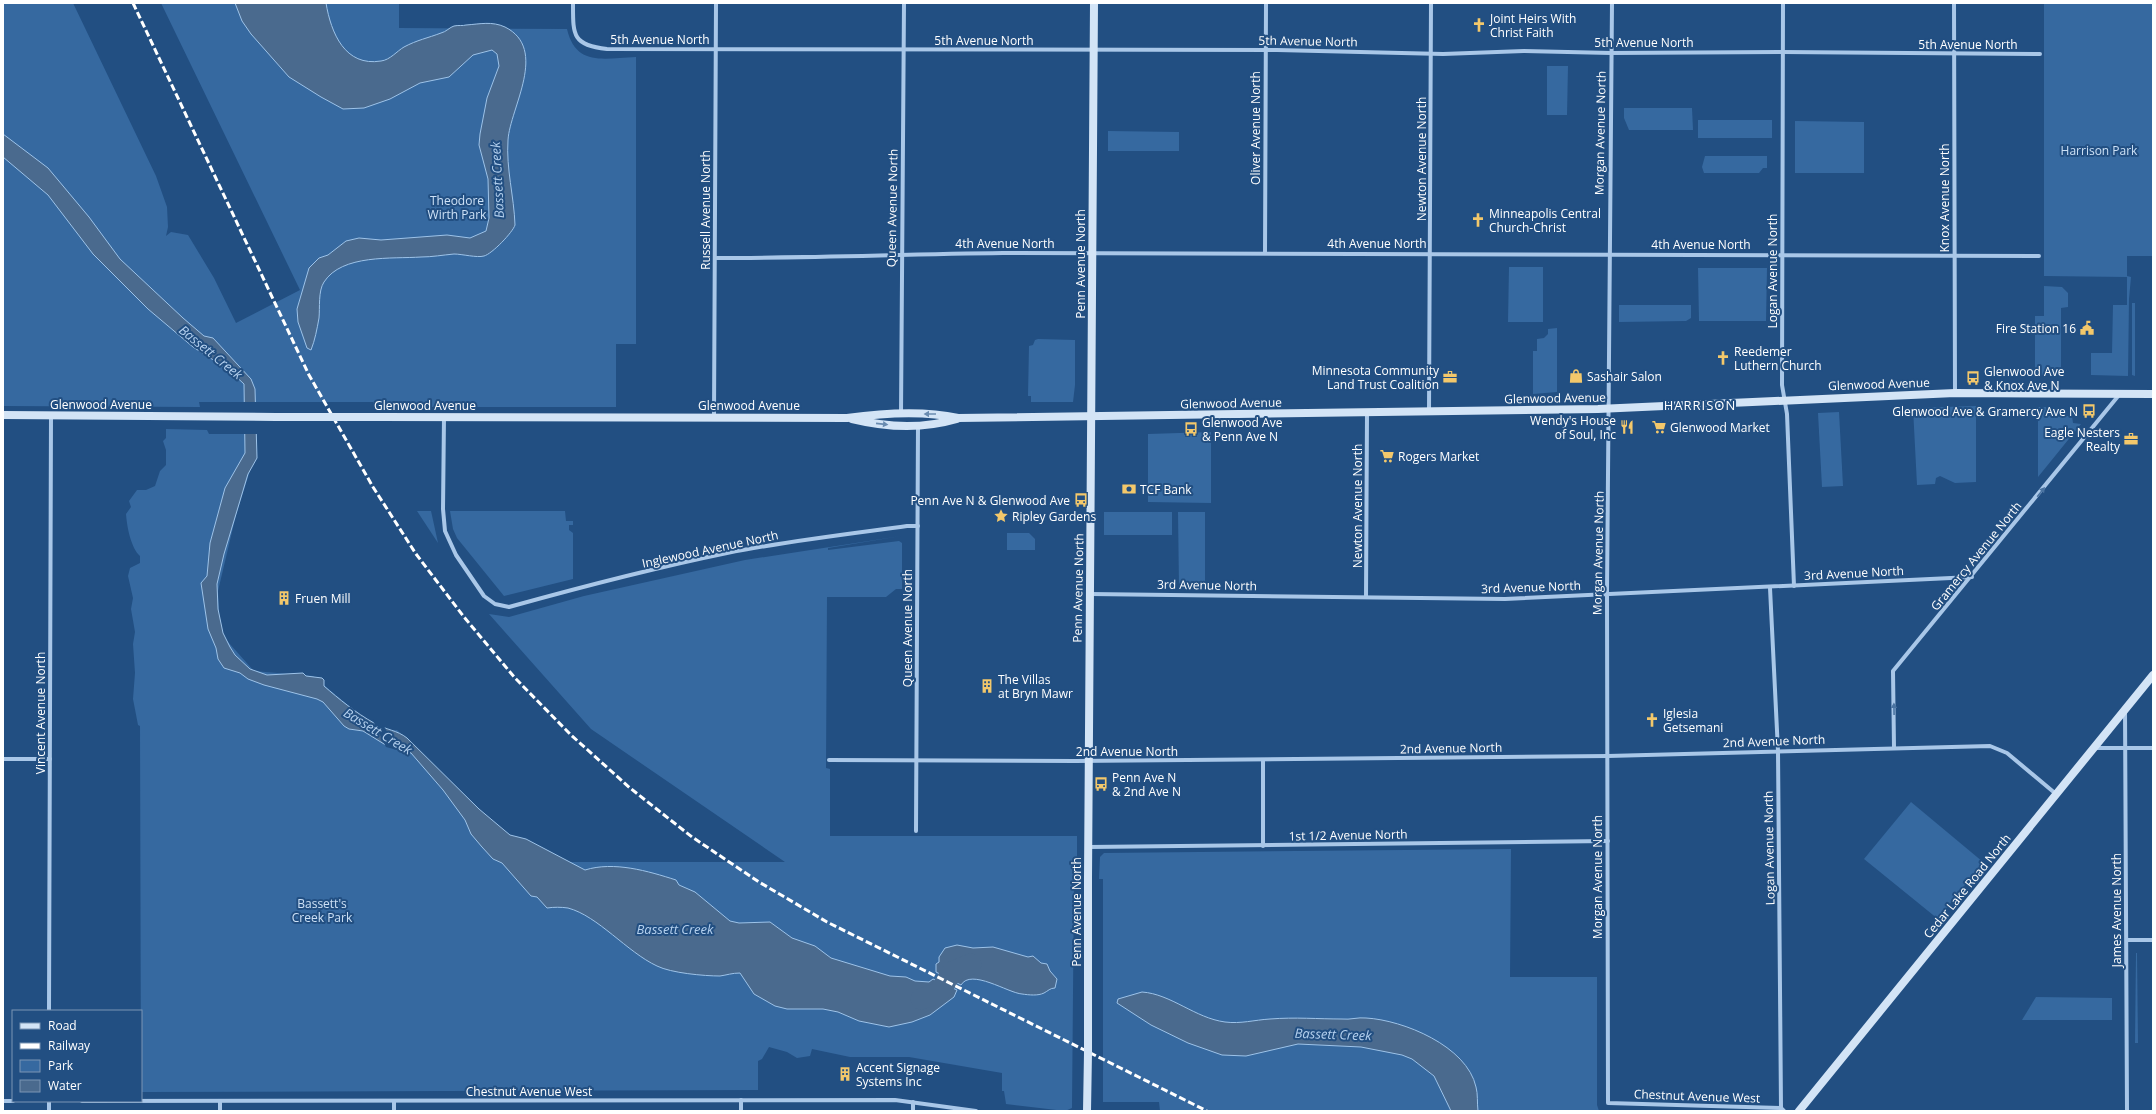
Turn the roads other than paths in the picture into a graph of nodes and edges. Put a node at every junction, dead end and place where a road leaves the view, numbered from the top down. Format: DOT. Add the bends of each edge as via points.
graph roads {
  1 [pos="573,3"];
  2 [pos="716,3"];
  3 [pos="904,3"];
  4 [pos="1094,3"];
  5 [pos="1266,3"];
  6 [pos="1431,3"];
  7 [pos="1612,3"];
  8 [pos="1783,3"];
  9 [pos="1954,3"];
  10 [pos="716,49"];
  11 [pos="904,49"];
  12 [pos="1094,50"];
  13 [pos="1266,50"];
  14 [pos="1782,52"];
  15 [pos="1611,53"];
  16 [pos="1431,54"];
  17 [pos="1954,54"];
  18 [pos="2040,54"];
  19 [pos="1092,253"];
  20 [pos="1265,253"];
  21 [pos="1430,253"];
  22 [pos="1609,253"];
  23 [pos="901,254"];
  24 [pos="1781,254"];
  25 [pos="1954,255"];
  26 [pos="2039,256"];
  27 [pos="715,258"];
  28 [pos="1955,393"];
  29 [pos="2120,393"];
  30 [pos="2153,394"];
  31 [pos="1784,400"];
  32 [pos="1609,408"];
  33 [pos="1429,412"];
  34 [pos="902,414"];
  35 [pos="1367,414"];
  36 [pos="3,415"];
  37 [pos="51,416"];
  38 [pos="444,417"];
  39 [pos="714,418"];
  40 [pos="847,418"];
  41 [pos="958,418"];
  42 [pos="1091,418"];
  43 [pos="918,425"];
  44 [pos="918,526"];
  45 [pos="1972,577"];
  46 [pos="1794,586"];
  47 [pos="1770,588"];
  48 [pos="1607,593"];
  49 [pos="1090,594"];
  50 [pos="1366,597"];
  51 [pos="2153,675"];
  52 [pos="2125,710"];
  53 [pos="1894,748"];
  54 [pos="2093,748"];
  55 [pos="2126,748"];
  56 [pos="2153,748"];
  57 [pos="1778,751"];
  58 [pos="1608,756"];
  59 [pos="3,759"];
  60 [pos="50,759"];
  61 [pos="829,760"];
  62 [pos="1263,760"];
  63 [pos="917,761"];
  64 [pos="1088,761"];
  65 [pos="2056,794"];
  66 [pos="916,831"];
  67 [pos="1608,841"];
  68 [pos="1263,846"];
  69 [pos="1088,847"];
  70 [pos="2127,940"];
  71 [pos="2153,940"];
  72 [pos="49,1010"];
  73 [pos="740,1100"];
  74 [pos="142,1101"];
  75 [pos="220,1101"];
  76 [pos="394,1101"];
  77 [pos="913,1102"];
  78 [pos="1608,1103"];
  79 [pos="1782,1110"];
  80 [pos="2127,1110"];
  81 [pos="220,1111"];
  82 [pos="394,1111"];
  83 [pos="740,1111"];
  84 [pos="913,1111"];
  85 [pos="976,1111"];
  86 [pos="1087,1111"];
  87 [pos="1799,1111"];
  1 -- 10 [label="street, 5th Avenue North" via="573,28 578,40 589,47"];
  2 -- 10 [label="street, Russell Avenue North"];
  3 -- 11 [label="street, Queen Avenue North"];
  4 -- 12 [label="street, Penn Avenue North"];
  5 -- 13 [label="street, Oliver Avenue North"];
  6 -- 16 [label="street, Newton Avenue North"];
  7 -- 15 [label="street, Morgan Avenue North"];
  8 -- 14 [label="street, Logan Avenue North"];
  9 -- 17 [label="street, Knox Avenue North"];
  10 -- 11 [label="street, 5th Avenue North"];
  10 -- 27 [label="street, Russell Avenue North"];
  11 -- 12 [label="street, 5th Avenue North"];
  11 -- 23 [label="street, Queen Avenue North"];
  12 -- 13 [label="street, 5th Avenue North"];
  12 -- 19 [label="street, Penn Avenue North"];
  13 -- 16 [label="street, 5th Avenue North"];
  13 -- 20 [label="street, Oliver Avenue North"];
  14 -- 15 [label="street, 5th Avenue North"];
  14 -- 17 [label="street, 5th Avenue North"];
  14 -- 24 [label="street, Logan Avenue North"];
  15 -- 16 [label="street, 5th Avenue North" via="1524,51"];
  15 -- 22 [label="street, Morgan Avenue North"];
  16 -- 21 [label="street, Newton Avenue North"];
  17 -- 18 [label="street, 5th Avenue North"];
  17 -- 25 [label="street, Knox Avenue North"];
  19 -- 20 [label="street, 4th Avenue North"];
  19 -- 23 [label="street, 4th Avenue North"];
  19 -- 42 [label="street, Penn Avenue North"];
  20 -- 21 [label="street, 4th Avenue North"];
  21 -- 22 [label="street, 4th Avenue North"];
  21 -- 33 [label="street, Newton Avenue North"];
  22 -- 24 [label="street, 4th Avenue North"];
  22 -- 32 [label="street, Morgan Avenue North"];
  23 -- 27 [label="street, 4th Avenue North" via="812,258"];
  23 -- 34 [label="street, Queen Avenue North"];
  24 -- 25 [label="street, 4th Avenue North"];
  24 -- 31 [label="street, Logan Avenue North"];
  25 -- 26 [label="street, 4th Avenue North"];
  25 -- 28 [label="street, Knox Avenue North"];
  27 -- 39 [label="street, Russell Avenue North"];
  28 -- 29 [label="street, Glenwood Avenue"];
  28 -- 31 [label="street, Glenwood Avenue"];
  29 -- 30 [label="street, Glenwood Avenue"];
  45 -- 29 [label="street, Gramercy Avenue North, one-way"];
  31 -- 32 [label="street, Glenwood Avenue"];
  31 -- 46 [label="street, Logan Avenue North"];
  32 -- 33 [label="street, Glenwood Avenue"];
  32 -- 48 [label="street, Morgan Avenue North"];
  33 -- 35 [label="street, Glenwood Avenue"];
  34 -- 40 [label="street, Glenwood Avenue" via="872,414"];
  41 -- 34 [label="street, Glenwood Avenue, one-way" via="939,414"];
  35 -- 42 [label="street, Glenwood Avenue"];
  35 -- 50 [label="street, Newton Avenue North"];
  36 -- 37 [label="street, Glenwood Avenue"];
  37 -- 38 [label="street, Glenwood Avenue, bridge"];
  37 -- 60 [label="street, Vincent Avenue North"];
  38 -- 39 [label="street, Glenwood Avenue"];
  38 -- 44 [label="street, Inglewood Avenue North" via="445,531 456,556 484,596 495,604 509,607 728,553 829,536"];
  39 -- 40 [label="street, Glenwood Avenue"];
  40 -- 43 [label="street, Glenwood Avenue, one-way" via="888,425"];
  41 -- 42 [label="street, Glenwood Avenue"];
  41 -- 43 [label="street, Glenwood Avenue"];
  42 -- 49 [label="street, Penn Avenue North"];
  43 -- 44 [label="street, Queen Avenue North"];
  44 -- 63 [label="street, Queen Avenue North"];
  45 -- 46 [label="street, 3rd Avenue North"];
  53 -- 45 [label="street, Gramercy Avenue North, one-way" via="1893,671"];
  46 -- 47 [label="street, 3rd Avenue North"];
  47 -- 48 [label="street, 3rd Avenue North"];
  47 -- 57 [label="street, Logan Avenue North"];
  48 -- 50 [label="street, 3rd Avenue North" via="1505,599"];
  48 -- 58 [label="street, Morgan Avenue North"];
  49 -- 50 [label="street, 3rd Avenue North"];
  49 -- 64 [label="street, Penn Avenue North"];
  51 -- 52 [label="street, Cedar Lake Road North"];
  52 -- 54 [label="street, Cedar Lake Road North"];
  52 -- 55 [label="street, James Avenue North"];
  53 -- 57 [label="street, 2nd Avenue North"];
  53 -- 65 [label="street, 2nd Avenue North" via="1990,746 2007,753"];
  54 -- 55 [label="street"];
  54 -- 65 [label="street, Cedar Lake Road North"];
  55 -- 56 [label="street"];
  55 -- 70 [label="street, James Avenue North"];
  57 -- 58 [label="street, 2nd Avenue North"];
  57 -- 79 [label="street, Logan Avenue North"];
  58 -- 62 [label="street, 2nd Avenue North"];
  58 -- 67 [label="street, Morgan Avenue North"];
  59 -- 60 [label="street"];
  60 -- 72 [label="street, Vincent Avenue North"];
  61 -- 63 [label="street, 2nd Avenue North"];
  62 -- 64 [label="street, 2nd Avenue North"];
  62 -- 68 [label="street"];
  63 -- 64 [label="street, 2nd Avenue North"];
  63 -- 66 [label="street, Queen Avenue North"];
  64 -- 69 [label="street, Penn Avenue North"];
  65 -- 87 [label="street, Cedar Lake Road North"];
  67 -- 68 [label="street, 1st 1/2 Avenue North"];
  67 -- 78 [label="street, Morgan Avenue North"];
  68 -- 69 [label="street, 1st 1/2 Avenue North"];
  69 -- 86 [label="street, Penn Avenue North, bridge"];
  70 -- 71 [label="street"];
  70 -- 80 [label="street, James Avenue North"];
  73 -- 76 [label="street, Chestnut Avenue West"];
  73 -- 77 [label="street, Chestnut Avenue West"];
  73 -- 83 [label="street"];
  74 -- 75 [label="street, Chestnut Avenue West"];
  75 -- 76 [label="street, Chestnut Avenue West"];
  75 -- 81 [label="street"];
  76 -- 82 [label="street"];
  77 -- 84 [label="street"];
  77 -- 85 [label="street, Chestnut Avenue West"];
  78 -- 79 [label="street, Chestnut Avenue West"];
}
